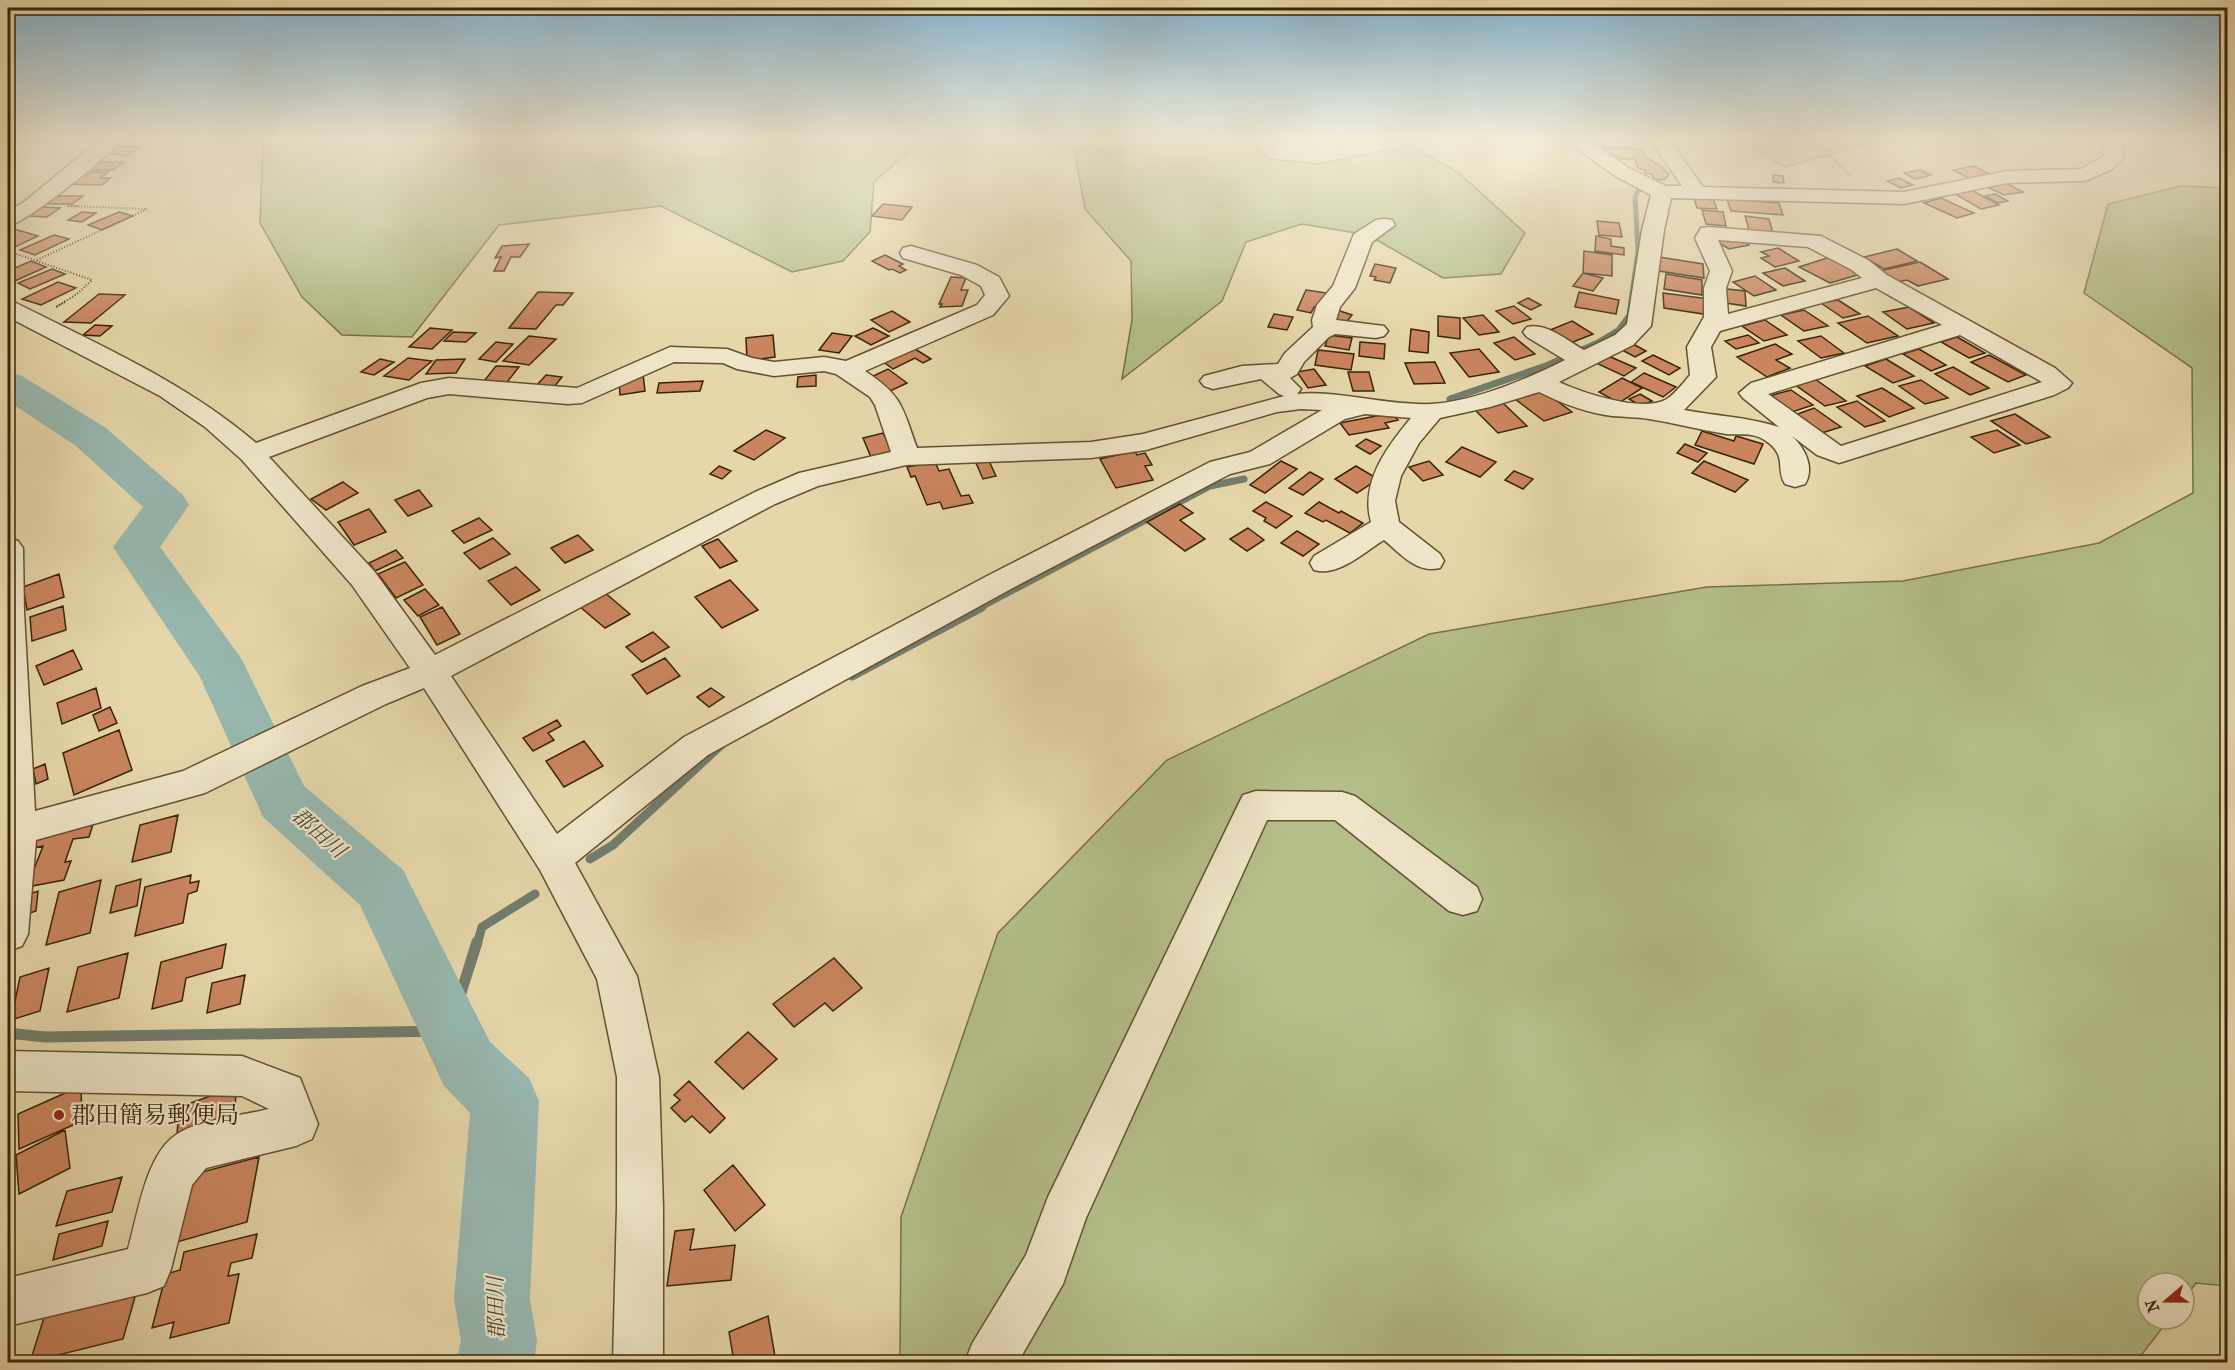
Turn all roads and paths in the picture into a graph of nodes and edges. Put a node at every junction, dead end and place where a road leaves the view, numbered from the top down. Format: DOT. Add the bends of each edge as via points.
graph roads {
  1 [pos="36,202"];
  2 [pos="1660,202"];
  3 [pos="31,206"];
  4 [pos="8,220"];
  5 [pos="1384,225"];
  6 [pos="8,251"];
  7 [pos="911,253"];
  8 [pos="37,260"];
  9 [pos="1879,280"];
  10 [pos="65,302"];
  11 [pos="8,308"];
  12 [pos="1710,326"];
  13 [pos="1961,327"];
  14 [pos="1325,330"];
  15 [pos="1376,331"];
  16 [pos="1535,332"];
  17 [pos="1574,356"];
  18 [pos="846,370"];
  19 [pos="1274,376"];
  20 [pos="1213,381"];
  21 [pos="1539,382"];
  22 [pos="1301,401"];
  23 [pos="1367,406"];
  24 [pos="1647,411"];
  25 [pos="1431,412"];
  26 [pos="252,454"];
  27 [pos="906,457"];
  28 [pos="1796,478"];
  29 [pos="1386,526"];
  30 [pos="8,548"];
  31 [pos="1429,561"];
  32 [pos="1325,563"];
  33 [pos="8,612"];
  34 [pos="429,673"];
  35 [pos="14,847"];
  36 [pos="553,858"];
  37 [pos="1463,899"];
  38 [pos="8,934"];
  39 [pos="8,1071"];
  40 [pos="8,1302"];
  41 [pos="638,1362"];
  42 [pos="990,1362"];
  1 -- 3 [label="street"];
  2 -- 17 [label="street" via="1639,326 1624,340"];
  3 -- 4 [label="street"];
  3 -- 8 [label="path" via="147,209"];
  5 -- 14 [label="street" via="1362,239 1344,288 1329,305"];
  6 -- 8 [label="path"];
  7 -- 18 [label="street" via="969,270 991,282 997,296 985,310"];
  8 -- 10 [label="path" via="92,280"];
  9 -- 12 [label="street"];
  9 -- 12 [label="street" via="1860,265 1813,241 1709,233 1707,238 1721,272 1715,288 1716,317"];
  9 -- 13 [label="street"];
  11 -- 26 [label="street" via="169,392 214,421"];
  12 -- 24 [label="street" via="1699,347 1704,377 1672,407"];
  13 -- 13 [label="street" via="1760,388 1752,393 1839,454 2059,383"];
  14 -- 15 [label="street" via="1331,327"];
  14 -- 19 [label="street" via="1294,358 1288,369"];
  16 -- 17 [label="street"];
  17 -- 21 [label="street"];
  18 -- 26 [label="street" via="824,364 774,369 728,356 670,354 582,395 449,386 421,391"];
  18 -- 27 [label="street" via="879,392 888,404"];
  19 -- 20 [label="street" via="1267,371"];
  19 -- 22 [label="street"];
  21 -- 24 [label="street" via="1570,397 1610,408"];
  21 -- 25 [label="street" via="1481,402"];
  22 -- 23 [label="street"];
  22 -- 27 [label="street" via="1274,405 1146,442 1091,450"];
  23 -- 25 [label="street"];
  23 -- 36 [label="street" via="1336,413 1260,458 1220,468 696,746"];
  24 -- 28 [label="street" via="1727,426 1749,426 1774,434 1796,461"];
  25 -- 29 [label="street" via="1415,428 1391,468 1381,498"];
  26 -- 34 [label="street" via="363,578"];
  27 -- 34 [label="street" via="809,479 765,498"];
  29 -- 31 [label="street"];
  29 -- 32 [label="street"];
  30 -- 33 [label="street"];
  33 -- 35 [label="street"];
  34 -- 35 [label="street" via="374,695 192,783"];
  34 -- 36 [label="street"];
  35 -- 38 [label="street"];
  36 -- 41 [label="street" via="617,976 638,1077"];
  37 -- 42 [label="street" via="1342,806 1256,806 1064,1213 1046,1268"];
  39 -- 40 [label="street" via="242,1076 285,1093 296,1124 193,1149 171,1173 147,1269"];
}
